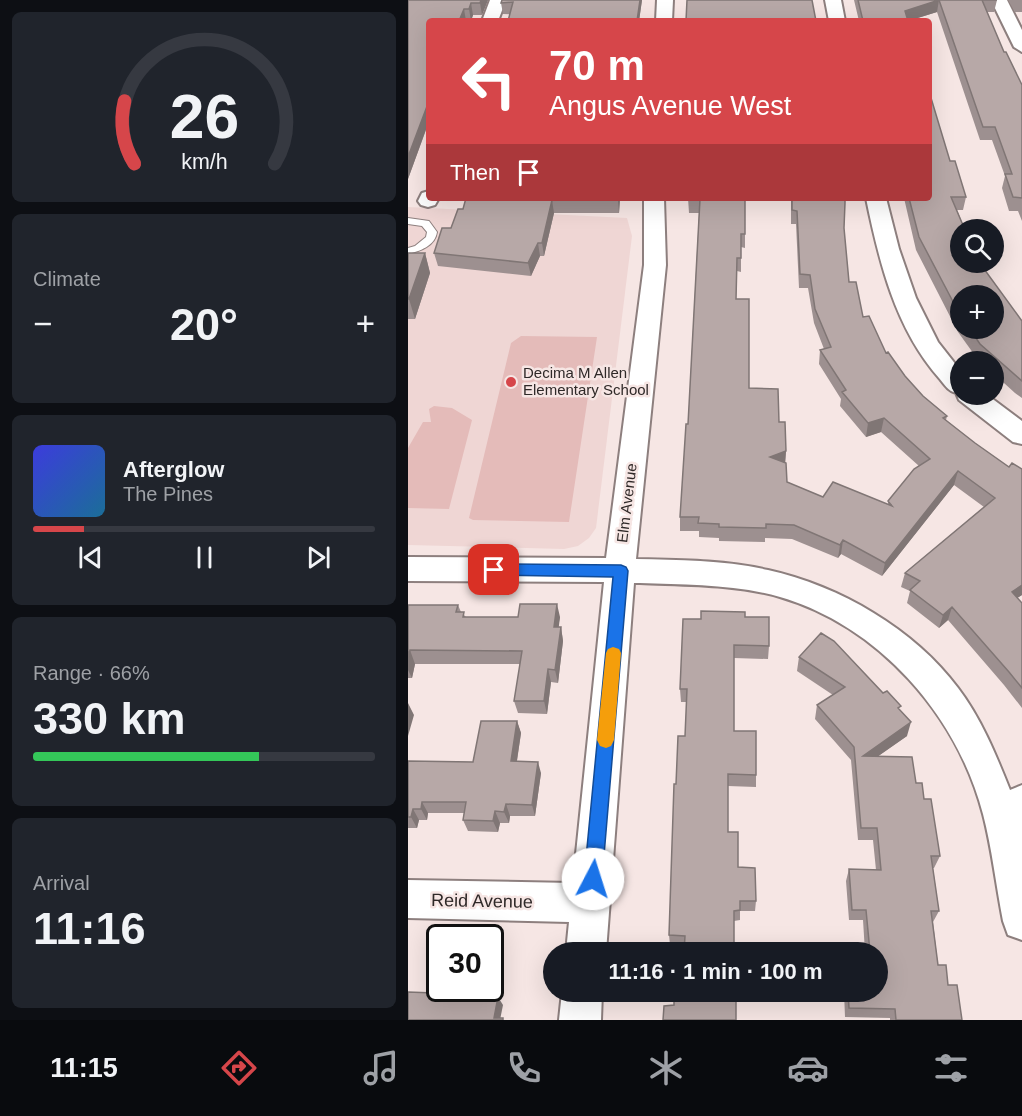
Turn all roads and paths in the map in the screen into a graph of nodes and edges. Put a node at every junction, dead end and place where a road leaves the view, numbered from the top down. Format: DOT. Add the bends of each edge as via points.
graph roads {
  1 [pos="498,0"];
  2 [pos="665,0"];
  3 [pos="833,0"];
  4 [pos="999,0"];
  5 [pos="491,18"];
  6 [pos="664,18"];
  7 [pos="836,18"];
  8 [pos="1022,47"];
  9 [pos="654,201"];
  10 [pos="877,201"];
  11 [pos="408,221"];
  12 [pos="408,251"];
  13 [pos="950,374"];
  14 [pos="982,405"];
  15 [pos="1022,435"];
  16 [pos="408,569"];
  17 [pos="621,571"];
  18 [pos="1011,807"];
  19 [pos="408,899"];
  20 [pos="591,903"];
  21 [pos="1022,921"];
  22 [pos="587,942"];
  23 [pos="581,1002"];
  24 [pos="579,1020"];
  1 -- 5 [label="street"];
  2 -- 6 [label="street"];
  3 -- 7 [label="street"];
  4 -- 8 [label="street"];
  9 -- 17 [label="street, Elm Avenue" via="655,265"];
  10 -- 13 [label="street" via="895,277 916,325"];
  11 -- 12 [label="lane" via="425,223 432,232 426,243"];
  14 -- 15 [label="street"];
  16 -- 17 [label="street"];
  17 -- 18 [label="street" via="736,577 783,586 824,601 867,625 905,654 936,685"];
  17 -- 20 [label="street, Elm Avenue"];
  18 -- 21 [label="street"];
  19 -- 20 [label="street, Reid Avenue"];
  20 -- 22 [label="street, Elm Avenue"];
  23 -- 24 [label="street"];
}
